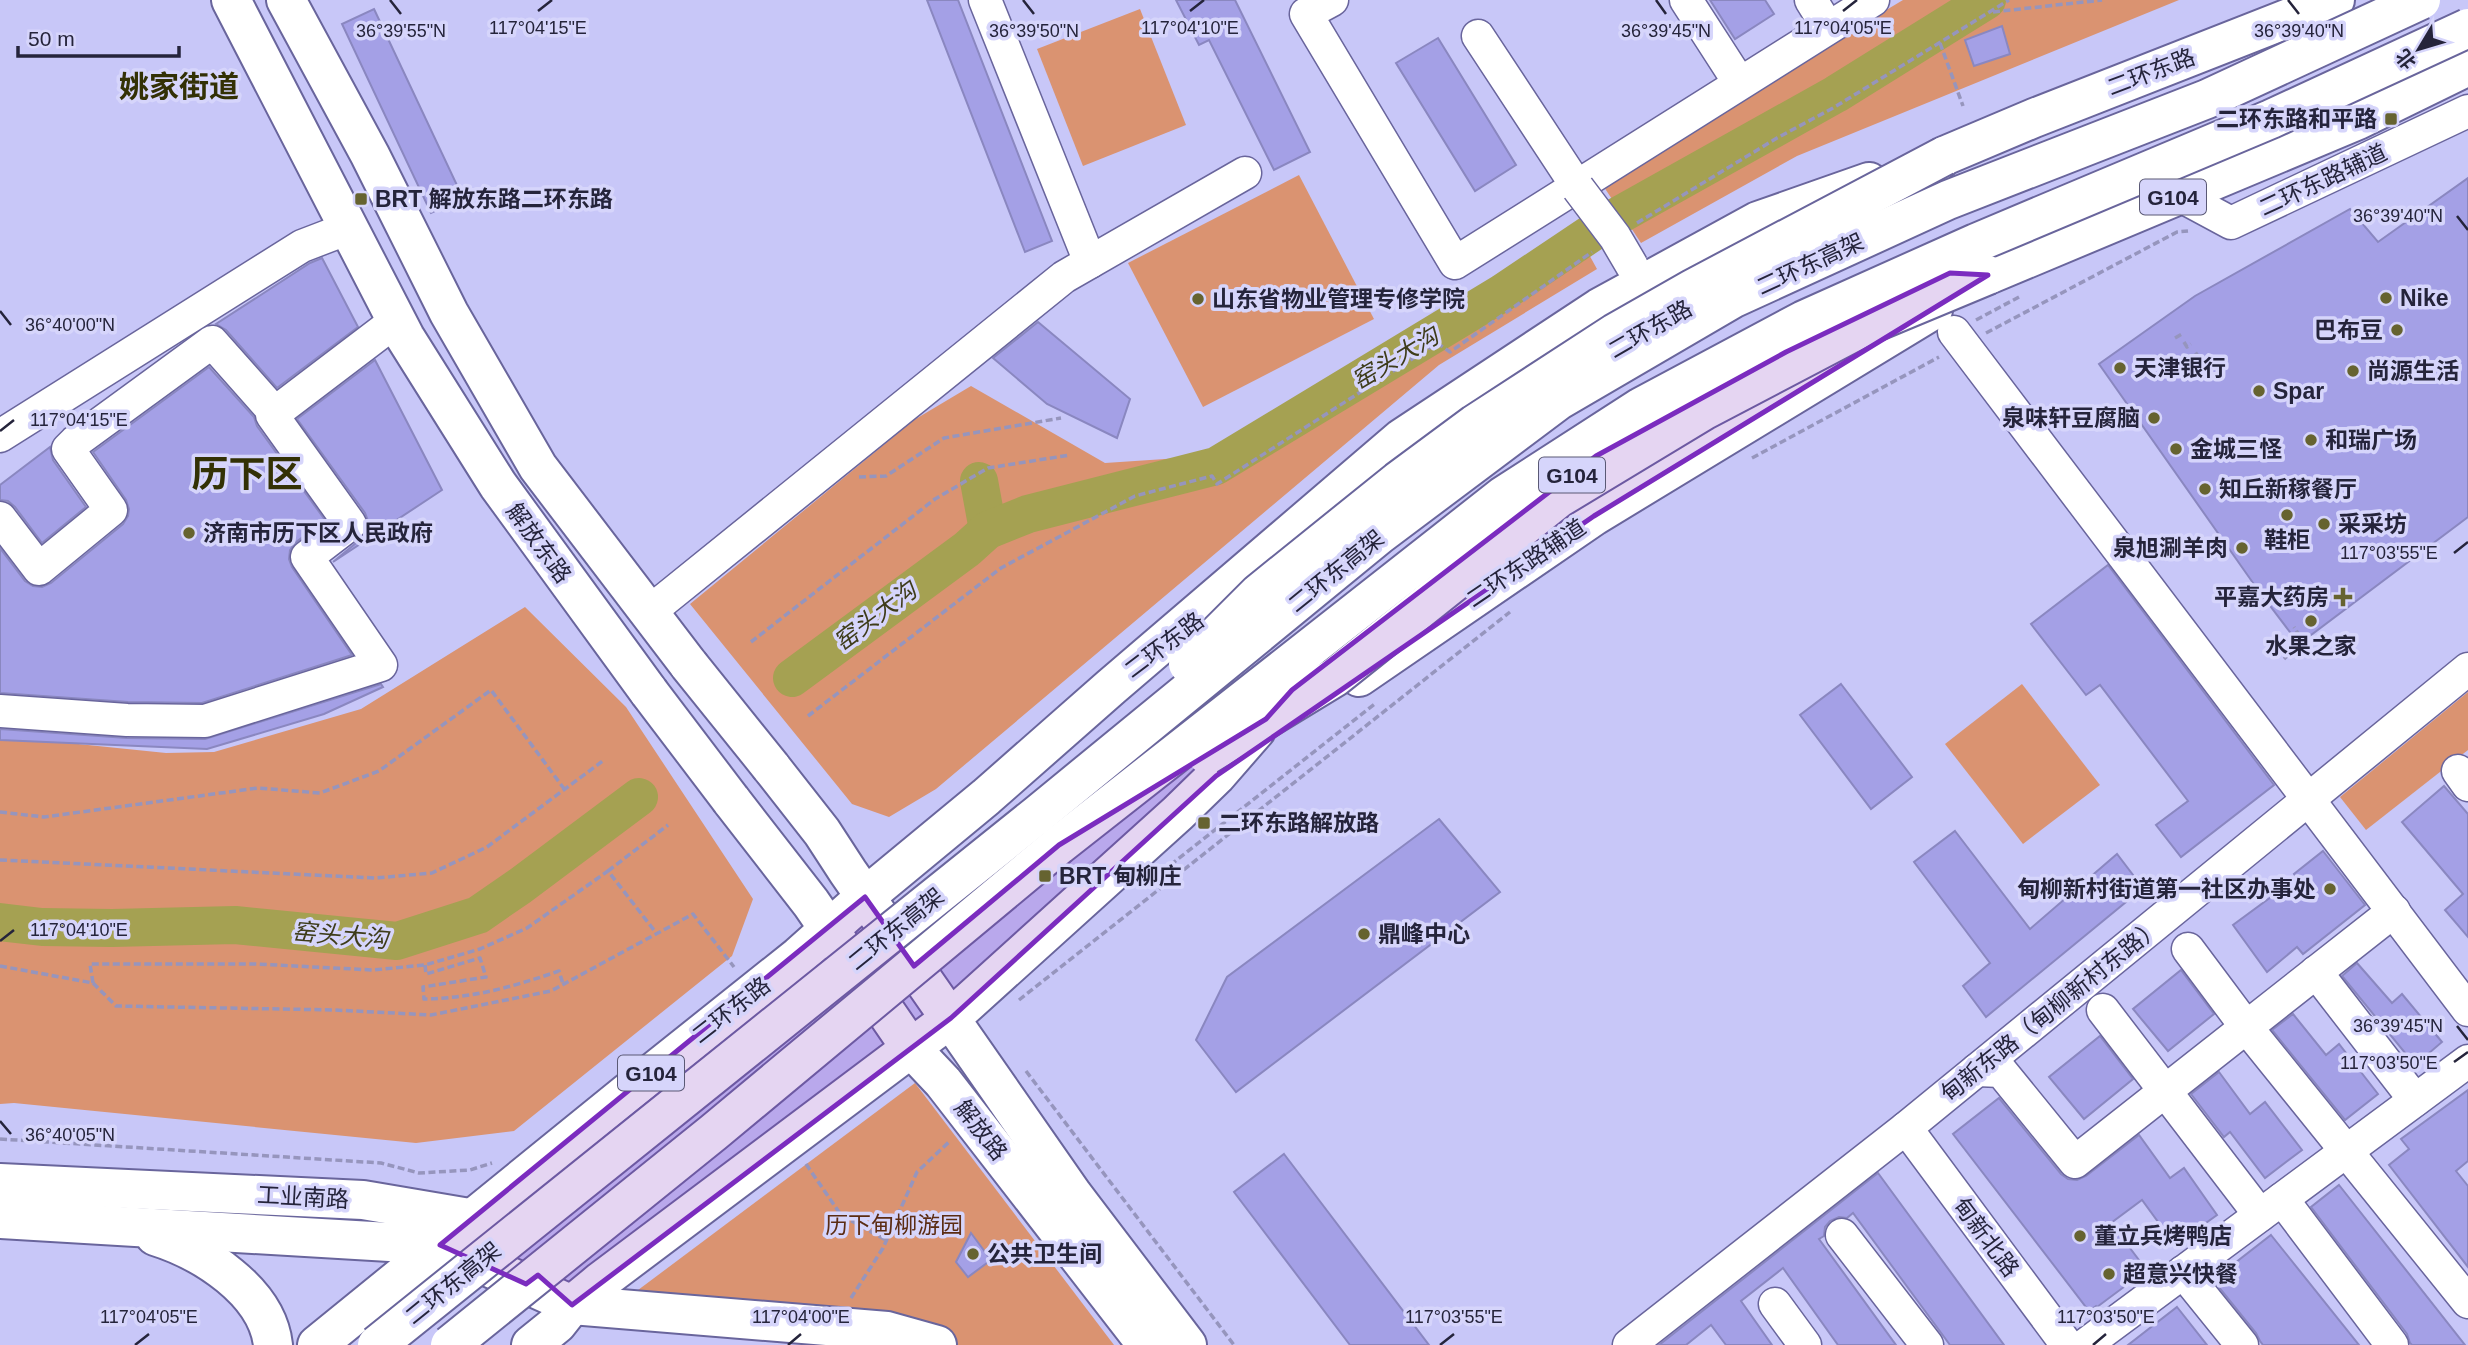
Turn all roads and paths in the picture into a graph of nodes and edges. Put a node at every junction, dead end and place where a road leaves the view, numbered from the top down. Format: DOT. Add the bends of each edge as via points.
graph roads {
  1 [pos="231,0"];
  2 [pos="286,0"];
  3 [pos="985,0"];
  4 [pos="1686,0"];
  5 [pos="1873,0"];
  6 [pos="2009,0"];
  7 [pos="2102,0"];
  8 [pos="2335,0"];
  9 [pos="2421,0"];
  10 [pos="1312,5"];
  11 [pos="1990,12"];
  12 [pos="2468,28"];
  13 [pos="1478,36"];
  14 [pos="1940,43"];
  15 [pos="2468,66"];
  16 [pos="1737,79"];
  17 [pos="1963,106"];
  18 [pos="2468,111"];
  19 [pos="1944,156"];
  20 [pos="1245,173"];
  21 [pos="1578,188"];
  22 [pos="2179,195"];
  23 [pos="349,228"];
  24 [pos="2189,231"];
  25 [pos="1615,237"];
  26 [pos="1090,262"];
  27 [pos="1638,274"];
  28 [pos="1988,275"];
  29 [pos="2027,292"];
  30 [pos="397,320"];
  31 [pos="2182,334"];
  32 [pos="1959,338"];
  33 [pos="2175,338"];
  34 [pos="2183,342"];
  35 [pos="2191,344"];
  36 [pos="2198,353"];
  37 [pos="2178,367"];
  38 [pos="275,413"];
  39 [pos="1061,418"];
  40 [pos="0,436"];
  41 [pos="1070,455"];
  42 [pos="1742,463"];
  43 [pos="857,477"];
  44 [pos="0,518"];
  45 [pos="2302,591"];
  46 [pos="2312,606"];
  47 [pos="1514,609"];
  48 [pos="1200,612"];
  49 [pos="648,613"];
  50 [pos="2294,627"];
  51 [pos="751,642"];
  52 [pos="2284,659"];
  53 [pos="2468,669"];
  54 [pos="1381,699"];
  55 [pos="0,711"];
  56 [pos="808,716"];
  57 [pos="604,760"];
  58 [pos="1216,776"];
  59 [pos="565,790"];
  60 [pos="2309,799"];
  61 [pos="0,813"];
  62 [pos="668,825"];
  63 [pos="1048,830"];
  64 [pos="0,860"];
  65 [pos="608,871"];
  66 [pos="1151,880"];
  67 [pos="866,897"];
  68 [pos="2394,911"];
  69 [pos="829,929"];
  70 [pos="657,934"];
  71 [pos="2188,949"];
  72 [pos="425,965"];
  73 [pos="0,966"];
  74 [pos="734,967"];
  75 [pos="2316,972"];
  76 [pos="93,983"];
  77 [pos="563,984"];
  78 [pos="1009,1008"];
  79 [pos="2103,1010"];
  80 [pos="2468,1010"];
  81 [pos="951,1018"];
  82 [pos="2247,1028"];
  83 [pos="910,1048"];
  84 [pos="2468,1061"];
  85 [pos="1023,1067"];
  86 [pos="1977,1070"];
  87 [pos="2164,1092"];
  88 [pos="2416,1100"];
  89 [pos="1906,1128"];
  90 [pos="956,1134"];
  91 [pos="0,1139"];
  92 [pos="2346,1151"];
  93 [pos="805,1163"];
  94 [pos="470,1170"];
  95 [pos="0,1183"];
  96 [pos="1060,1205"];
  97 [pos="2271,1207"];
  98 [pos="0,1219"];
  99 [pos="475,1219"];
  100 [pos="123,1227"];
  101 [pos="1842,1235"];
  102 [pos="886,1240"];
  103 [pos="440,1245"];
  104 [pos="2183,1272"];
  105 [pos="2468,1302"];
  106 [pos="1775,1304"];
  107 [pos="572,1305"];
  108 [pos="845,1326"];
  109 [pos="273,1345"];
  110 [pos="317,1345"];
  111 [pos="377,1345"];
  112 [pos="450,1345"];
  113 [pos="531,1345"];
  114 [pos="937,1345"];
  115 [pos="1147,1345"];
  116 [pos="1187,1345"];
  117 [pos="1234,1345"];
  118 [pos="1629,1345"];
  119 [pos="1805,1345"];
  120 [pos="1927,1345"];
  121 [pos="2067,1345"];
  122 [pos="2085,1345"];
  123 [pos="2242,1345"];
  124 [pos="2392,1345"];
  1 -- 23 [label="main road, 解放东路"];
  2 -- 49 [label="main road, 解放东路" via="491,389 538,467"];
  3 -- 26 [label="street"];
  4 -- 16 [label="street"];
  5 -- 21 [label="street"];
  6 -- 11 [label="path"];
  7 -- 11 [label="path"];
  8 -- 19 [label="main road, 二环东路"];
  9 -- 63 [label="main road, 二环东高架, bridge" via="2207,99 1948,200 1732,299 1570,393 1379,535"];
  10 -- 21 [label="street" via="1455,263"];
  11 -- 14 [label="path"];
  12 -- 63 [label="main road, 二环东高架, bridge" via="2271,120 2000,232 1804,320 1641,407 1503,496"];
  13 -- 21 [label="street"];
  14 -- 17 [label="path"];
  14 -- 25 [label="path"];
  15 -- 22 [label="main road, G104" via="2358,120"];
  18 -- 22 [label="street, 二环东路辅道" via="2231,223"];
  19 -- 27 [label="main road" via="1758,221"];
  19 -- 48 [label="main road, 二环东路" via="1901,196 1711,293 1558,383 1264,606"];
  19 -- 63 [label="main road, bridge" via="1615,333 1475,424 1398,481 1259,593"];
  20 -- 26 [label="street"];
  21 -- 25 [label="street, bridge"];
  22 -- 28 [label="main road, G104"];
  23 -- 30 [label="main road, 解放东路"];
  23 -- 40 [label="street" via="302,246"];
  24 -- 32 [label="path" via="2178,232"];
  25 -- 27 [label="street, bridge"];
  25 -- 56 [label="path" via="1450,352 1437,343 1217,484 1212,475 1135,496 1001,568"];
  26 -- 49 [label="street" via="1064,277"];
  27 -- 48 [label="main road" via="1599,308 1402,438"];
  28 -- 58 [label="main road, 二环东路辅道" via="1594,516"];
  28 -- 58 [label="main road, G104" via="1950,273 1786,352 1606,449 1292,690"];
  28 -- 63 [label="main road, bridge" via="1863,327 1703,411 1559,498 1335,677"];
  29 -- 32 [label="path"];
  30 -- 38 [label="street"];
  30 -- 69 [label="main road, 解放东路, bridge" via="498,485"];
  31 -- 33 [label="path"];
  32 -- 42 [label="path"];
  32 -- 60 [label="street"];
  34 -- 35 [label="path" via="2187,347"];
  36 -- 37 [label="path"];
  38 -- 44 [label="street" via="212,342 68,449 111,510 39,569"];
  38 -- 55 [label="street" via="272,415 350,524 307,557 381,665 205,721"];
  39 -- 43 [label="path" via="944,438 886,476"];
  41 -- 51 [label="path" via="988,468 967,480 935,499"];
  45 -- 46 [label="path"];
  47 -- 78 [label="path"];
  48 -- 67 [label="main road, 二环东路 / G104"];
  49 -- 67 [label="main road, 解放东路, bridge" via="822,832"];
  50 -- 52 [label="path" via="2303,640"];
  53 -- 60 [label="street, 甸新东路（甸柳新村东路）"];
  54 -- 66 [label="path"];
  57 -- 59 [label="path"];
  58 -- 81 [label="main road, G104"];
  59 -- 61 [label="path" via="491,690 379,771 320,793 258,788 44,817"];
  59 -- 64 [label="path" via="487,847 432,873 376,878"];
  60 -- 68 [label="street"];
  60 -- 86 [label="street, 甸新东路（甸柳新村东路）"];
  62 -- 65 [label="path"];
  63 -- 111 [label="main road, 二环东高架, bridge"];
  63 -- 112 [label="main road, 二环东高架, bridge" via="714,1132"];
  65 -- 70 [label="path"];
  65 -- 72 [label="path" via="527,928 480,949"];
  67 -- 69 [label="main road, 二环东路 / G104"];
  67 -- 81 [label="main road, 解放东路"];
  68 -- 75 [label="street"];
  68 -- 80 [label="street"];
  69 -- 83 [label="main road, 解放东路"];
  69 -- 99 [label="main road, 二环东路 / G104"];
  70 -- 74 [label="path" via="693,914"];
  70 -- 77 [label="path"];
  71 -- 82 [label="street"];
  72 -- 76 [label="path" via="373,970 256,964 90,964"];
  72 -- 77 [label="path" via="426,974 480,958 486,977 423,987 424,999 506,989 559,971"];
  73 -- 76 [label="path"];
  75 -- 82 [label="street"];
  75 -- 88 [label="street"];
  76 -- 77 [label="path" via="116,1006 431,1015 551,991"];
  79 -- 87 [label="street"];
  81 -- 83 [label="main road, G104"];
  81 -- 96 [label="main road, 解放路"];
  82 -- 87 [label="street"];
  82 -- 92 [label="street"];
  83 -- 96 [label="main road, 解放路"];
  83 -- 107 [label="main road, G104"];
  84 -- 88 [label="street"];
  85 -- 117 [label="path"];
  86 -- 87 [label="street" via="2001,1071 2075,1162"];
  86 -- 89 [label="street, 甸新东路（甸柳新村东路）"];
  87 -- 97 [label="street"];
  88 -- 92 [label="street"];
  89 -- 118 [label="street, 甸新东路（甸柳新村东路）"];
  89 -- 121 [label="street, 甸新北路"];
  90 -- 102 [label="path" via="917,1172"];
  91 -- 94 [label="path" via="381,1163 419,1173"];
  92 -- 97 [label="street"];
  92 -- 105 [label="street"];
  93 -- 102 [label="path" via="841,1215"];
  95 -- 99 [label="main road, 工业南路" via="363,1200"];
  96 -- 115 [label="main road, 解放路"];
  96 -- 116 [label="main road, 解放路"];
  97 -- 104 [label="street"];
  97 -- 124 [label="street"];
  98 -- 100 [label="main road, 工业南路"];
  99 -- 103 [label="main road, 二环东路 / G104"];
  99 -- 107 [label="main road"];
  100 -- 103 [label="main road, 工业南路"];
  100 -- 109 [label="main road" via="197,1254 239,1284 267,1319"];
  101 -- 120 [label="street"];
  102 -- 108 [label="path" via="852,1294"];
  103 -- 107 [label="main road, 工业南路"];
  103 -- 110 [label="main road, 二环东路 / G104"];
  104 -- 122 [label="street"];
  104 -- 123 [label="street"];
  106 -- 119 [label="street"];
  107 -- 108 [label="main road, 工业南路"];
  107 -- 113 [label="main road, G104"];
  108 -- 114 [label="main road, 工业南路" via="887,1331"];
}
